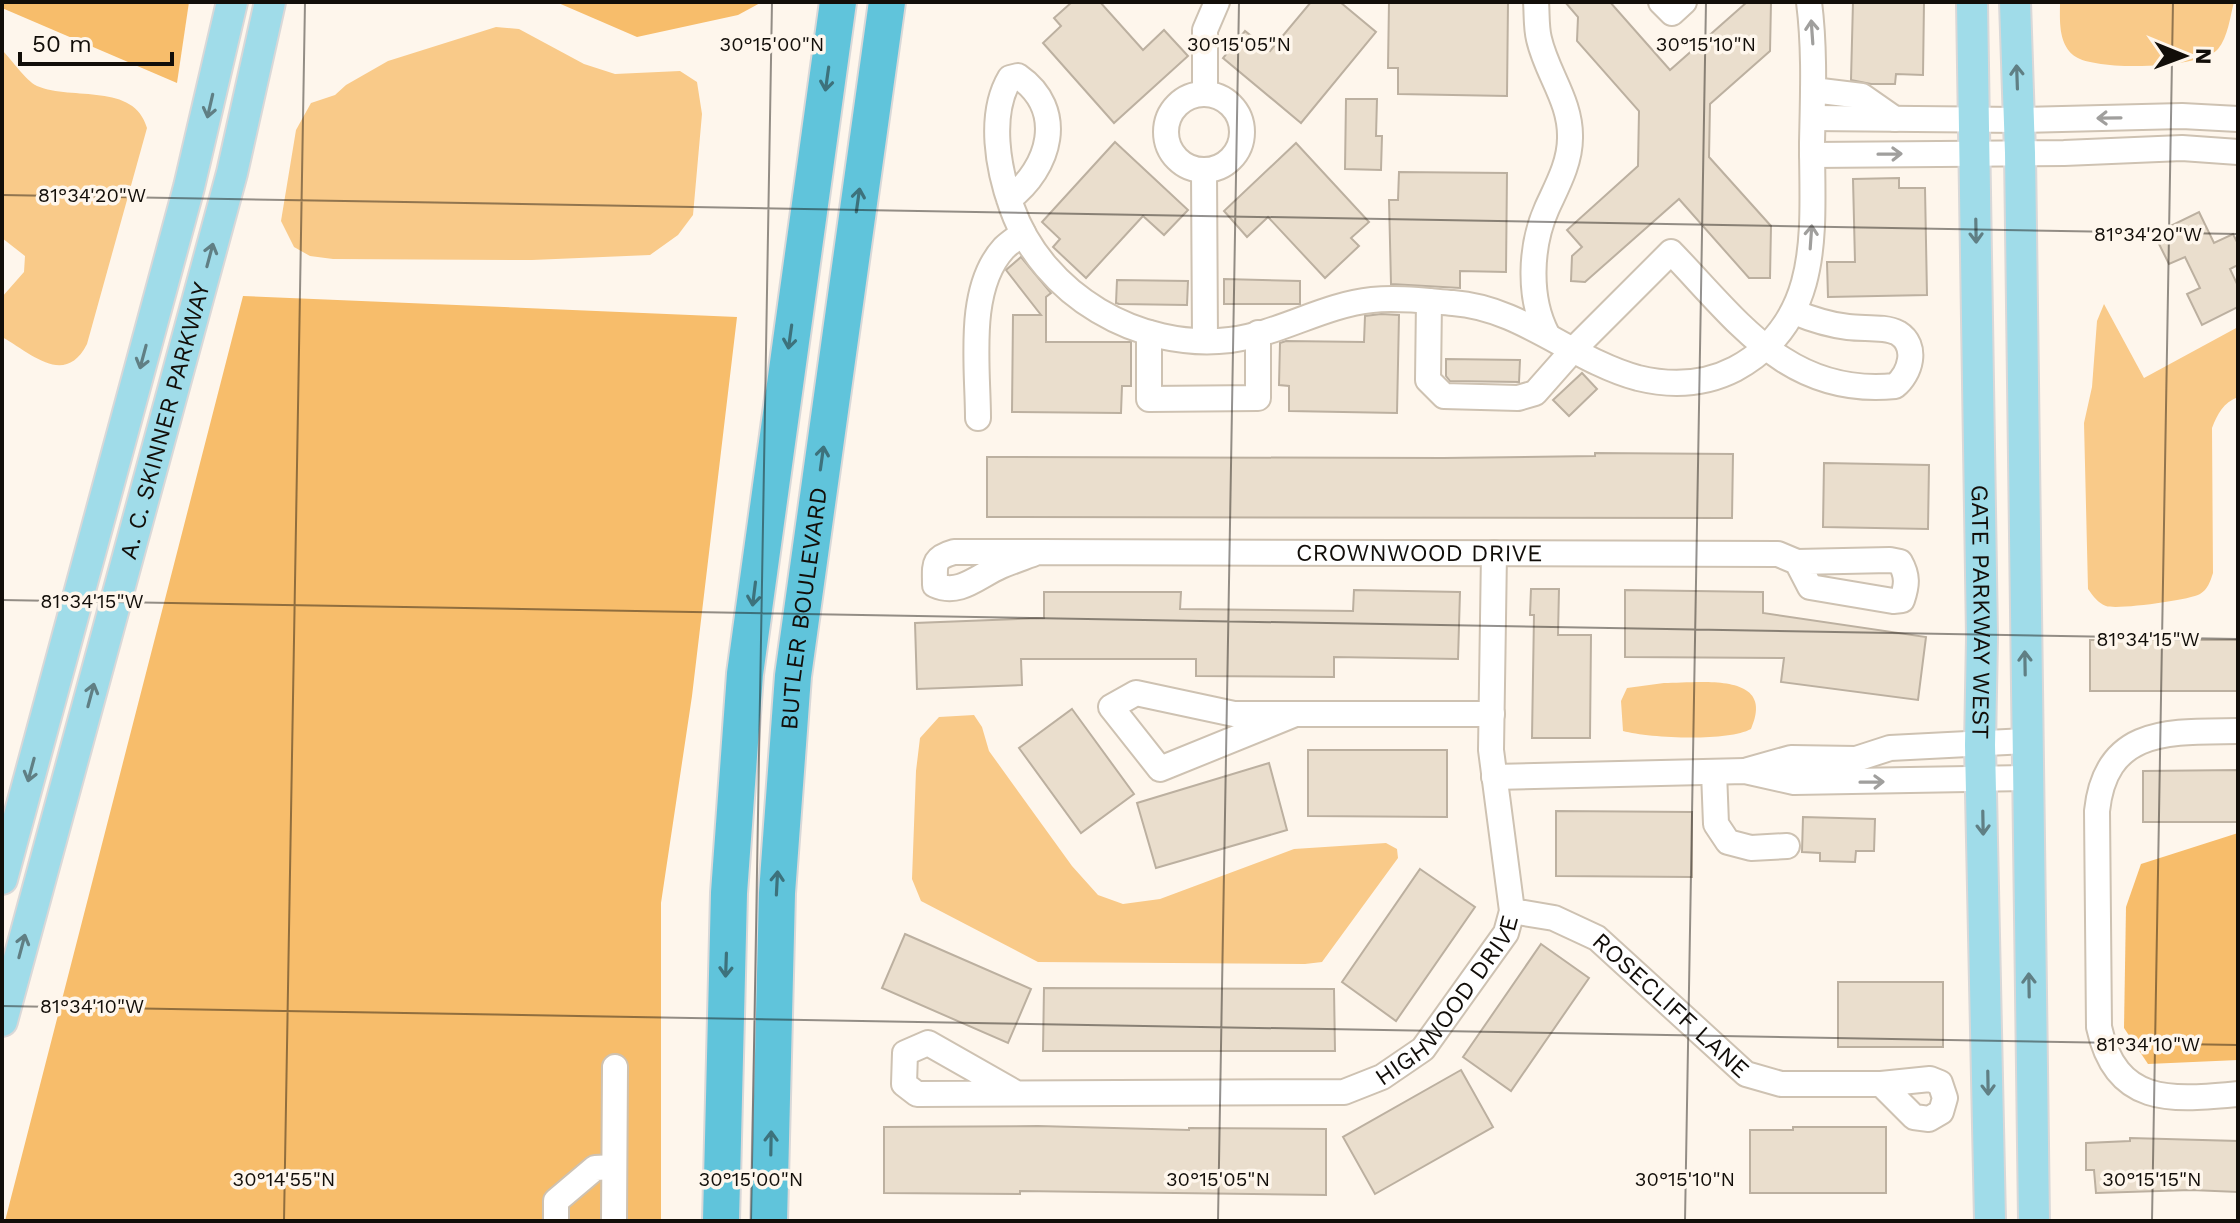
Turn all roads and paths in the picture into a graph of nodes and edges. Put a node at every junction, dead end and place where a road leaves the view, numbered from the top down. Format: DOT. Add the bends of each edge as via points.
graph roads {
  1 [pos="232,2"];
  2 [pos="270,2"];
  3 [pos="838,2"];
  4 [pos="887,2"];
  5 [pos="1217,2"];
  6 [pos="1536,2"];
  7 [pos="1661,2"];
  8 [pos="1684,2"];
  9 [pos="1809,2"];
  10 [pos="1972,2"];
  11 [pos="2015,2"];
  12 [pos="1813,90"];
  13 [pos="1205,93"];
  14 [pos="1813,118"];
  15 [pos="1895,119"];
  16 [pos="2238,119"];
  17 [pos="1974,120"];
  18 [pos="2019,120"];
  19 [pos="2238,152"];
  20 [pos="1975,153"];
  21 [pos="2020,153"];
  22 [pos="1812,155"];
  23 [pos="1204,171"];
  24 [pos="1009,199"];
  25 [pos="1023,233"];
  26 [pos="1429,301"];
  27 [pos="1794,312"];
  28 [pos="1149,333"];
  29 [pos="1258,333"];
  30 [pos="1547,334"];
  31 [pos="1205,341"];
  32 [pos="1765,349"];
  33 [pos="1573,350"];
  34 [pos="978,418"];
  35 [pos="1038,552"];
  36 [pos="1494,553"];
  37 [pos="1797,562"];
  38 [pos="1492,714"];
  39 [pos="1293,715"];
  40 [pos="2238,731"];
  41 [pos="2026,741"];
  42 [pos="1980,745"];
  43 [pos="1745,771"];
  44 [pos="1714,772"];
  45 [pos="1494,777"];
  46 [pos="2026,778"];
  47 [pos="1982,780"];
  48 [pos="1787,846"];
  49 [pos="2,879"];
  50 [pos="1512,911"];
  51 [pos="2,1021"];
  52 [pos="615,1067"];
  53 [pos="1881,1084"];
  54 [pos="1016,1093"];
  55 [pos="2238,1094"];
  56 [pos="614,1167"];
  57 [pos="556,1221"];
  58 [pos="614,1221"];
  59 [pos="721,1221"];
  60 [pos="769,1221"];
  61 [pos="1990,1221"];
  62 [pos="2034,1221"];
  1 -- 49 [label="main road, A. C. SKINNER PARKWAY, one-way" via="189,187"];
  51 -- 2 [label="main road, A. C. SKINNER PARKWAY, one-way" via="232,173"];
  3 -- 59 [label="highway, BUTLER BOULEVARD, one-way" via="745,674 729,893"];
  60 -- 4 [label="highway, BUTLER BOULEVARD, one-way" via="777,893 791,690"];
  5 -- 13 [label="street" via="1205,30"];
  6 -- 30 [label="street" via="1539,37 1565,101 1570,140 1536,247 1536,304"];
  7 -- 8 [label="street" via="1672,13"];
  12 -- 9 [label="street, one-way"];
  10 -- 17 [label="main road, GATE PARKWAY WEST"];
  18 -- 11 [label="main road, GATE PARKWAY WEST, one-way"];
  12 -- 14 [label="street"];
  12 -- 15 [label="street" via="1862,96"];
  13 -- 23 [label="street" via="1173,109 1166,132 1181,164"];
  13 -- 23 [label="street" via="1230,103 1243,127 1243,140 1229,163"];
  14 -- 15 [label="street"];
  14 -- 22 [label="street"];
  15 -- 17 [label="street"];
  16 -- 18 [label="street, one-way"];
  17 -- 18 [label="street"];
  17 -- 20 [label="main road, GATE PARKWAY WEST"];
  18 -- 21 [label="main road, GATE PARKWAY WEST"];
  19 -- 21 [label="street" via="2182,148"];
  20 -- 21 [label="street"];
  22 -- 20 [label="street, one-way"];
  20 -- 42 [label="main road, GATE PARKWAY WEST, one-way"];
  41 -- 21 [label="main road, GATE PARKWAY WEST, one-way"];
  27 -- 22 [label="street, one-way" via="1809,260"];
  23 -- 31 [label="street"];
  24 -- 25 [label="street"];
  25 -- 28 [label="street" via="1059,281 1081,300 1102,315"];
  25 -- 34 [label="street" via="1004,248 982,290 977,316"];
  26 -- 29 [label="street" via="1372,300"];
  26 -- 30 [label="street" via="1479,305"];
  26 -- 33 [label="street" via="1428,380 1444,396 1535,393"];
  27 -- 32 [label="street"];
  27 -- 32 [label="street" via="1901,334 1911,355 1905,378 1895,386 1841,384 1792,367"];
  28 -- 29 [label="street" via="1149,399 1258,398"];
  28 -- 31 [label="street"];
  29 -- 31 [label="street"];
  30 -- 33 [label="street"];
  32 -- 33 [label="street" via="1728,373 1675,384 1612,370"];
  32 -- 33 [label="street" via="1671,252"];
  35 -- 36 [label="street, CROWNWOOD DRIVE"];
  36 -- 37 [label="street, CROWNWOOD DRIVE" via="1778,554"];
  36 -- 38 [label="street, HIGHWOOD DRIVE"];
  38 -- 39 [label="street"];
  38 -- 45 [label="street, HIGHWOOD DRIVE"];
  39 -- 39 [label="street" via="1160,769 1111,707 1136,693 1234,714"];
  40 -- 55 [label="street" via="2163,733 2128,747 2105,777 2097,811 2103,1046 2114,1066 2150,1094 2171,1099"];
  41 -- 42 [label="street"];
  41 -- 46 [label="main road, GATE PARKWAY WEST"];
  42 -- 43 [label="street" via="1824,744"];
  42 -- 47 [label="main road, GATE PARKWAY WEST"];
  43 -- 44 [label="street"];
  43 -- 47 [label="street, one-way" via="1794,782"];
  44 -- 45 [label="street"];
  44 -- 48 [label="street" via="1716,824 1728,842 1751,848"];
  45 -- 50 [label="street, HIGHWOOD DRIVE"];
  46 -- 47 [label="street"];
  62 -- 46 [label="main road, GATE PARKWAY WEST, one-way"];
  47 -- 61 [label="main road, GATE PARKWAY WEST, one-way"];
  50 -- 53 [label="street, ROSECLIFF LANE" via="1554,918 1597,938 1746,1074 1781,1084"];
  50 -- 54 [label="street, HIGHWOOD DRIVE" via="1506,933 1423,1049 1382,1077 1344,1092"];
  52 -- 56 [label="street"];
  56 -- 57 [label="street" via="595,1168 556,1201"];
  56 -- 58 [label="street"];
}
